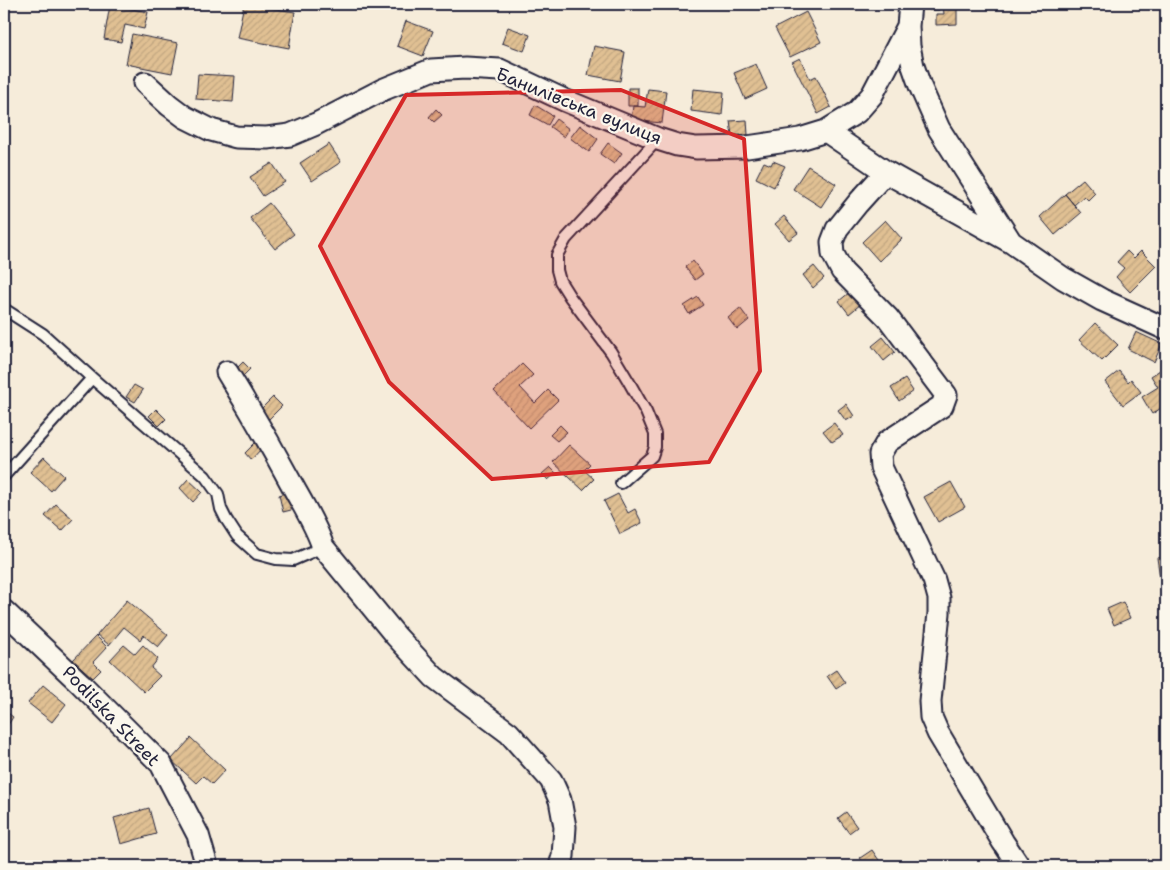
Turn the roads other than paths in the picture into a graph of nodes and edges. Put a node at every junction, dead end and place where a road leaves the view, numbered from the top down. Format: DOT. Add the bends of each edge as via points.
graph roads {
  1 [pos="910,4"];
  2 [pos="908,26"];
  3 [pos="145,83"];
  4 [pos="826,131"];
  5 [pos="658,139"];
  6 [pos="886,172"];
  7 [pos="1010,242"];
  8 [pos="4,308"];
  9 [pos="1166,329"];
  10 [pos="226,372"];
  11 [pos="92,378"];
  12 [pos="4,476"];
  13 [pos="621,483"];
  14 [pos="323,548"];
  15 [pos="4,611"];
  16 [pos="207,866"];
  17 [pos="560,866"];
  18 [pos="1019,866"];
  1 -- 2 [label="street"];
  2 -- 4 [label="street, Банилівська вулиця" via="872,95 857,112"];
  2 -- 7 [label="street" via="913,66 928,107"];
  3 -- 5 [label="street, Банилівська вулиця" via="185,117 211,130 236,137 267,138 290,135 431,70 500,70"];
  4 -- 5 [label="street, Банилівська вулиця" via="800,139 747,147 696,148"];
  4 -- 6 [label="street"];
  5 -- 13 [label="lane" via="566,239 557,255 560,281 611,352 655,434 652,456"];
  6 -- 7 [label="street"];
  6 -- 18 [label="street" via="837,229 832,242 834,254 842,271 888,318 946,395 942,406 887,442 880,454 881,467 934,580 939,598 931,717"];
  7 -- 9 [label="street" via="1102,300"];
  8 -- 11 [label="lane" via="43,334"];
  10 -- 14 [label="street" via="260,425"];
  11 -- 12 [label="lane"];
  11 -- 14 [label="lane" via="205,476 218,494 221,509 237,536 257,554 293,560"];
  14 -- 17 [label="street" via="434,677 509,733 551,780 560,800 565,827"];
  15 -- 16 [label="street, Podilska Street" via="161,764 198,836"];
}
